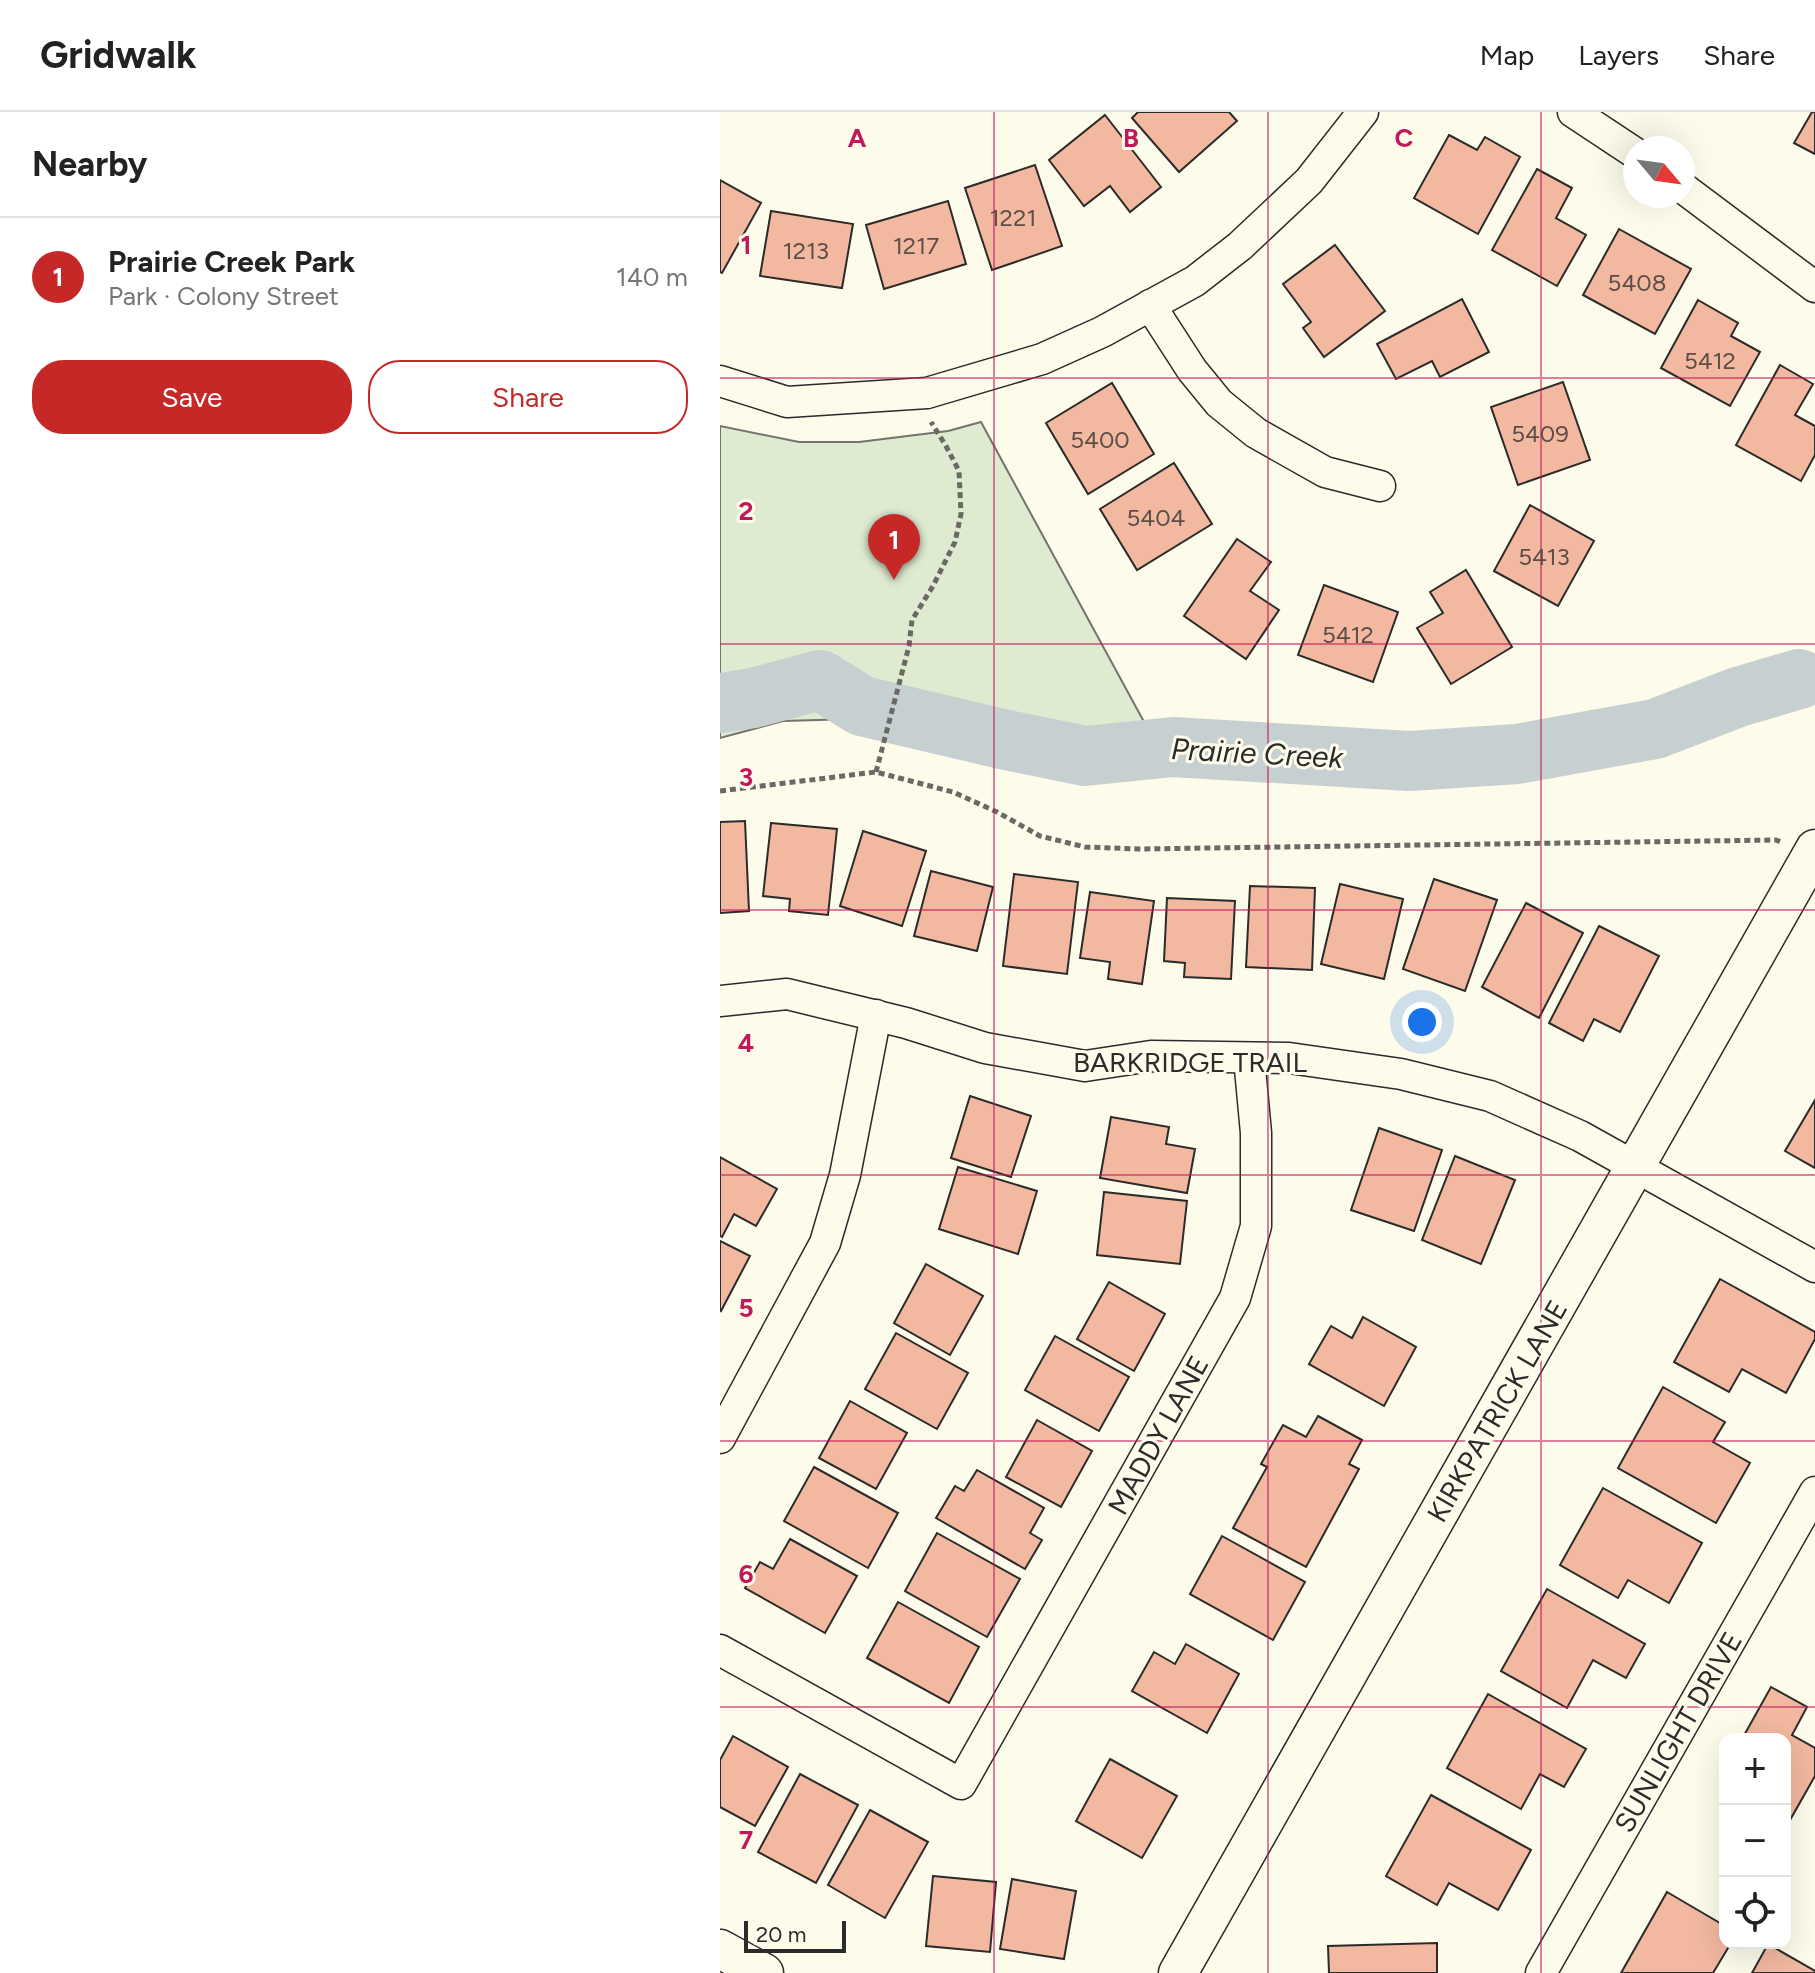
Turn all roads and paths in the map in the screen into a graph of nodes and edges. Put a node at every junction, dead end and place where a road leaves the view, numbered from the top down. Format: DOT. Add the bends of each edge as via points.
graph roads {
  1 [pos="1363,112"];
  2 [pos="1573,112"];
  3 [pos="1623,145"];
  4 [pos="1695,197"];
  5 [pos="1815,287"];
  6 [pos="1150,305"];
  7 [pos="720,381"];
  8 [pos="930,421"];
  9 [pos="1380,486"];
  10 [pos="876,772"];
  11 [pos="720,791"];
  12 [pos="1813,853"];
  13 [pos="720,1001"];
  14 [pos="876,1015"];
  15 [pos="1249,1058"];
  16 [pos="1635,1167"];
  17 [pos="1815,1267"];
  18 [pos="720,1438"];
  19 [pos="1815,1492"];
  20 [pos="720,1650"];
  21 [pos="720,1949"];
  22 [pos="764,1973"];
  23 [pos="1178,1973"];
  24 [pos="1541,1973"];
  1 -- 6 [label="street" via="1309,181 1240,246 1195,281"];
  2 -- 3 [label="street"];
  4 -- 5 [label="street"];
  6 -- 7 [label="street" via="1042,359 927,393 787,402"];
  6 -- 9 [label="street" via="1219,403 1256,433 1325,472"];
  8 -- 10 [label="path" via="959,471 961,514 955,542 912,620"];
  10 -- 11 [label="path"];
  10 -- 12 [label="path" via="953,792 1040,836 1085,847 1776,840"];
  12 -- 16 [label="street, KIRKPATRICK LANE"];
  13 -- 14 [label="street, BARKRIDGE TRAIL" via="787,994"];
  14 -- 15 [label="street, BARKRIDGE TRAIL" via="985,1048 1085,1066 1151,1056"];
  14 -- 18 [label="street" via="845,1175 825,1243"];
  15 -- 16 [label="street, BARKRIDGE TRAIL" via="1289,1058 1401,1074 1490,1096"];
  15 -- 20 [label="street, MADDY LANE" via="1256,1226 1235,1298 961,1784"];
  16 -- 17 [label="street, BARKRIDGE TRAIL"];
  16 -- 23 [label="street, KIRKPATRICK LANE"];
  19 -- 24 [label="street, SUNLIGHT DRIVE"];
  21 -- 22 [label="street"];
}
